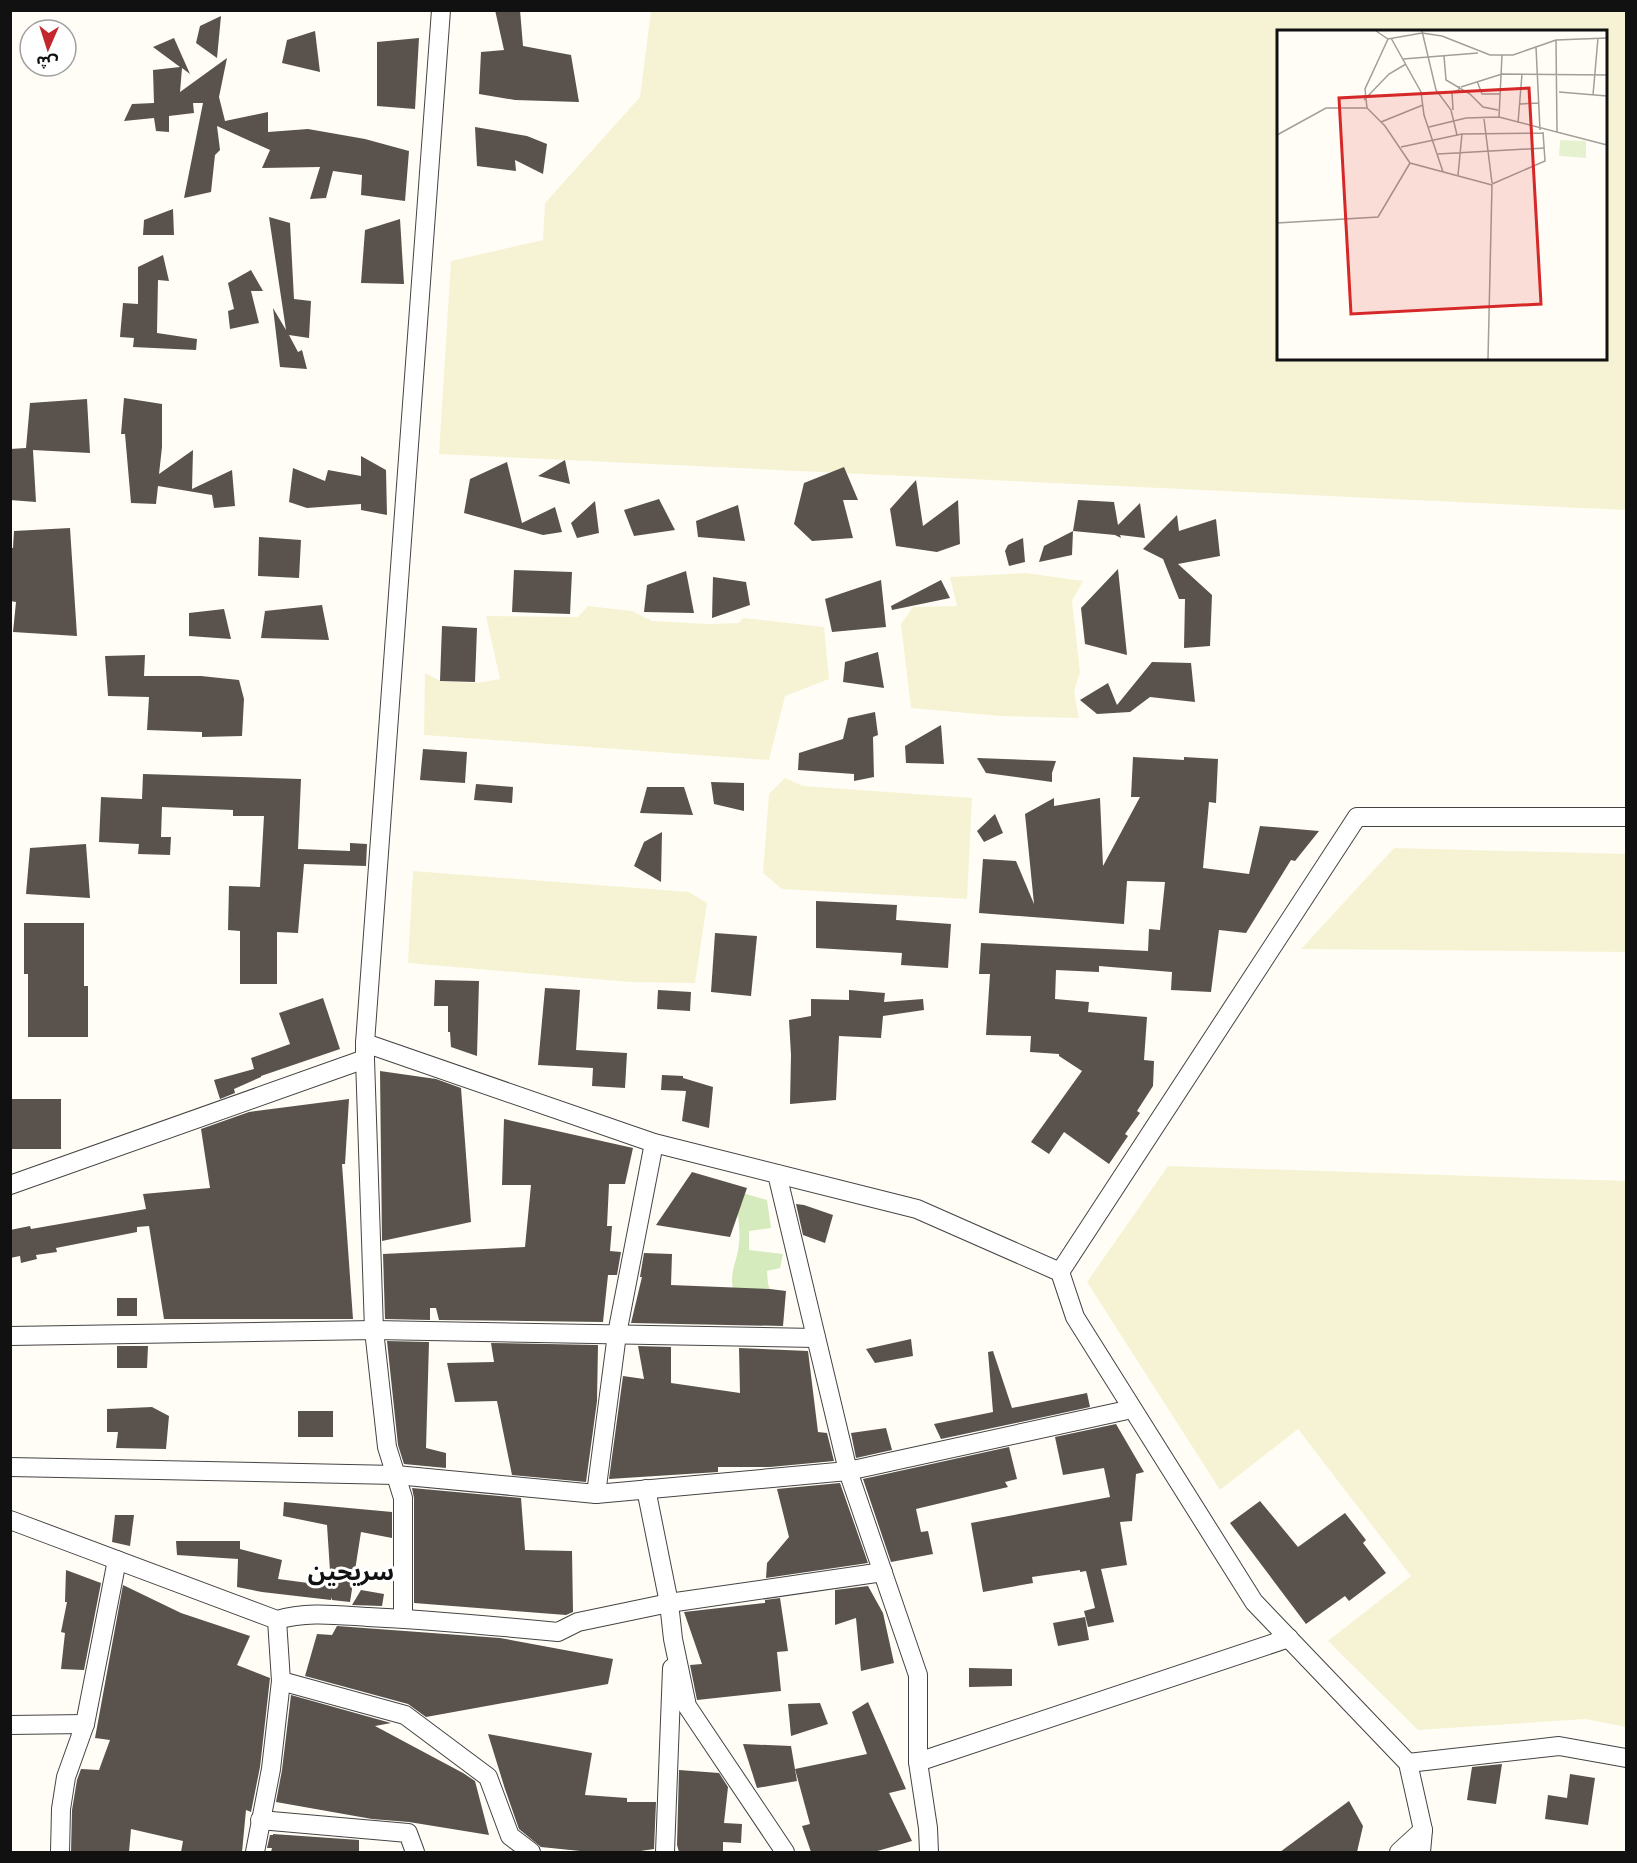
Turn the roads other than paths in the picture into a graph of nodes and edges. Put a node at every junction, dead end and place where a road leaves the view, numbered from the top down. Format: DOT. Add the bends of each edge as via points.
graph roads {
  1 [pos="441,10"];
  2 [pos="1626,817"];
  3 [pos="365,1051"];
  4 [pos="654,1143"];
  5 [pos="777,1174"];
  6 [pos="10,1185"];
  7 [pos="1060,1272"];
  8 [pos="374,1330"];
  9 [pos="617,1334"];
  10 [pos="10,1336"];
  11 [pos="816,1338"];
  12 [pos="1132,1409"];
  13 [pos="10,1467"];
  14 [pos="848,1471"];
  15 [pos="396,1475"];
  16 [pos="646,1489"];
  17 [pos="596,1494"];
  18 [pos="10,1520"];
  19 [pos="117,1560"];
  20 [pos="883,1572"];
  21 [pos="669,1603"];
  22 [pos="403,1618"];
  23 [pos="277,1620"];
  24 [pos="1289,1638"];
  25 [pos="674,1640"];
  26 [pos="281,1681"];
  27 [pos="85,1724"];
  28 [pos="10,1725"];
  29 [pos="1626,1758"];
  30 [pos="918,1762"];
  31 [pos="1408,1763"];
  32 [pos="260,1820"];
  33 [pos="1424,1830"];
  34 [pos="60,1852"];
  35 [pos="255,1852"];
  36 [pos="415,1852"];
  37 [pos="531,1852"];
  38 [pos="664,1852"];
  39 [pos="785,1852"];
  40 [pos="929,1852"];
  41 [pos="1400,1852"];
  42 [pos="1421,1852"];
  1 -- 3 [label="street"];
  2 -- 7 [label="street" via="1356,817"];
  3 -- 4 [label="street"];
  3 -- 6 [label="street"];
  3 -- 8 [label="street"];
  4 -- 5 [label="street"];
  4 -- 9 [label="street"];
  5 -- 7 [label="street" via="916,1209"];
  5 -- 11 [label="street"];
  7 -- 12 [label="street" via="1075,1317"];
  8 -- 9 [label="street"];
  8 -- 10 [label="street"];
  8 -- 15 [label="street" via="387,1447"];
  9 -- 11 [label="street"];
  9 -- 17 [label="street"];
  11 -- 14 [label="street"];
  12 -- 14 [label="street"];
  12 -- 24 [label="street" via="1254,1602"];
  13 -- 15 [label="street"];
  14 -- 16 [label="street"];
  14 -- 20 [label="street"];
  15 -- 17 [label="street"];
  15 -- 22 [label="street" via="403,1498"];
  16 -- 17 [label="street"];
  16 -- 21 [label="street"];
  18 -- 19 [label="street"];
  19 -- 23 [label="street"];
  19 -- 27 [label="street"];
  20 -- 21 [label="street"];
  20 -- 30 [label="street" via="918,1675"];
  21 -- 22 [label="street" via="578,1622 558,1632"];
  21 -- 25 [label="street"];
  22 -- 23 [label="street" via="309,1614"];
  23 -- 26 [label="street"];
  24 -- 30 [label="street"];
  24 -- 31 [label="street"];
  25 -- 38 [label="street"];
  25 -- 39 [label="street" via="687,1706"];
  26 -- 32 [label="street" via="271,1769"];
  26 -- 37 [label="street" via="405,1715 488,1777 510,1836"];
  27 -- 28 [label="street"];
  27 -- 34 [label="street" via="66,1777"];
  29 -- 31 [label="street" via="1559,1746"];
  30 -- 40 [label="street"];
  31 -- 33 [label="street"];
  32 -- 35 [label="street"];
  32 -- 36 [label="street" via="408,1833"];
  33 -- 41 [label="street"];
  33 -- 42 [label="street"];
}
